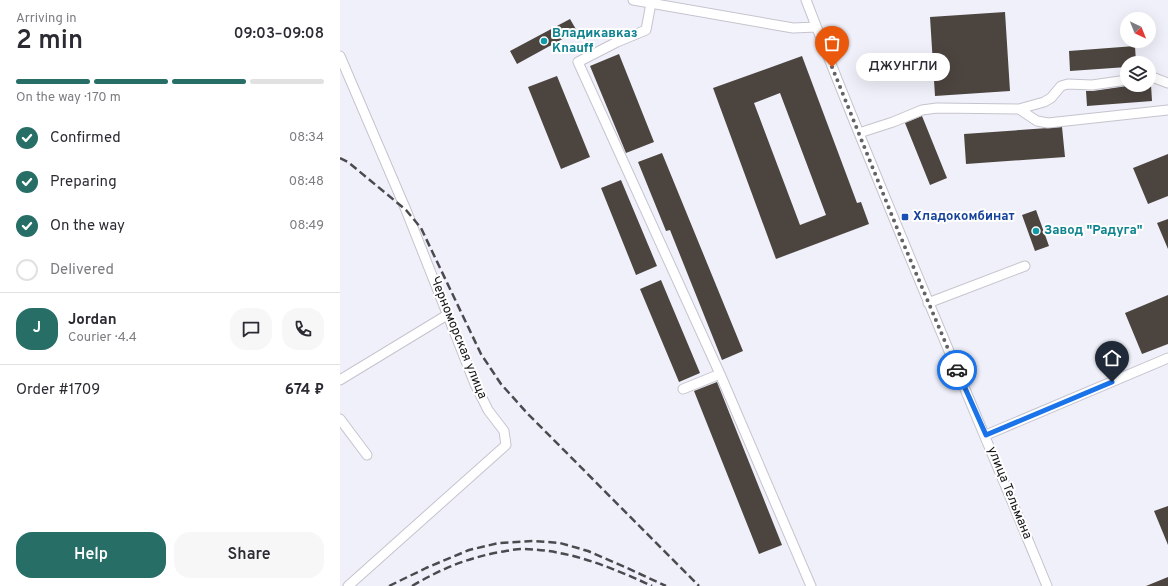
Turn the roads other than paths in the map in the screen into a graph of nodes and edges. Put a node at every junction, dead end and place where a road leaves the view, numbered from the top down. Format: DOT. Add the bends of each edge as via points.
graph roads {
  1 [pos="633,0"];
  2 [pos="806,0"];
  3 [pos="651,3"];
  4 [pos="816,27"];
  5 [pos="340,56"];
  6 [pos="1156,79"];
  7 [pos="1120,81"];
  8 [pos="1168,83"];
  9 [pos="1019,109"];
  10 [pos="1168,110"];
  11 [pos="859,133"];
  12 [pos="1025,266"];
  13 [pos="928,303"];
  14 [pos="447,315"];
  15 [pos="1168,358"];
  16 [pos="720,374"];
  17 [pos="340,380"];
  18 [pos="683,389"];
  19 [pos="340,419"];
  20 [pos="986,435"];
  21 [pos="367,455"];
  22 [pos="348,586"];
  23 [pos="811,586"];
  24 [pos="1047,586"];
  1 -- 3 [label="street"];
  2 -- 4 [label="street, улица Тельмана"];
  3 -- 4 [label="street" via="794,28"];
  3 -- 16 [label="street" via="646,30 578,62"];
  4 -- 11 [label="street, улица Тельмана"];
  5 -- 14 [label="street, Черноморская улица" via="403,203"];
  6 -- 8 [label="street"];
  7 -- 9 [label="street" via="1060,86 1051,98 1044,102"];
  9 -- 10 [label="street" via="1037,121 1048,123"];
  9 -- 11 [label="street" via="922,110"];
  11 -- 13 [label="street, улица Тельмана"];
  12 -- 13 [label="street"];
  13 -- 20 [label="street, улица Тельмана"];
  14 -- 17 [label="street"];
  14 -- 22 [label="street, Черноморская улица" via="475,384 488,410 504,431 506,445"];
  15 -- 20 [label="street"];
  16 -- 18 [label="street"];
  16 -- 23 [label="street"];
  19 -- 21 [label="street"];
  20 -- 24 [label="street, улица Тельмана"];
}
